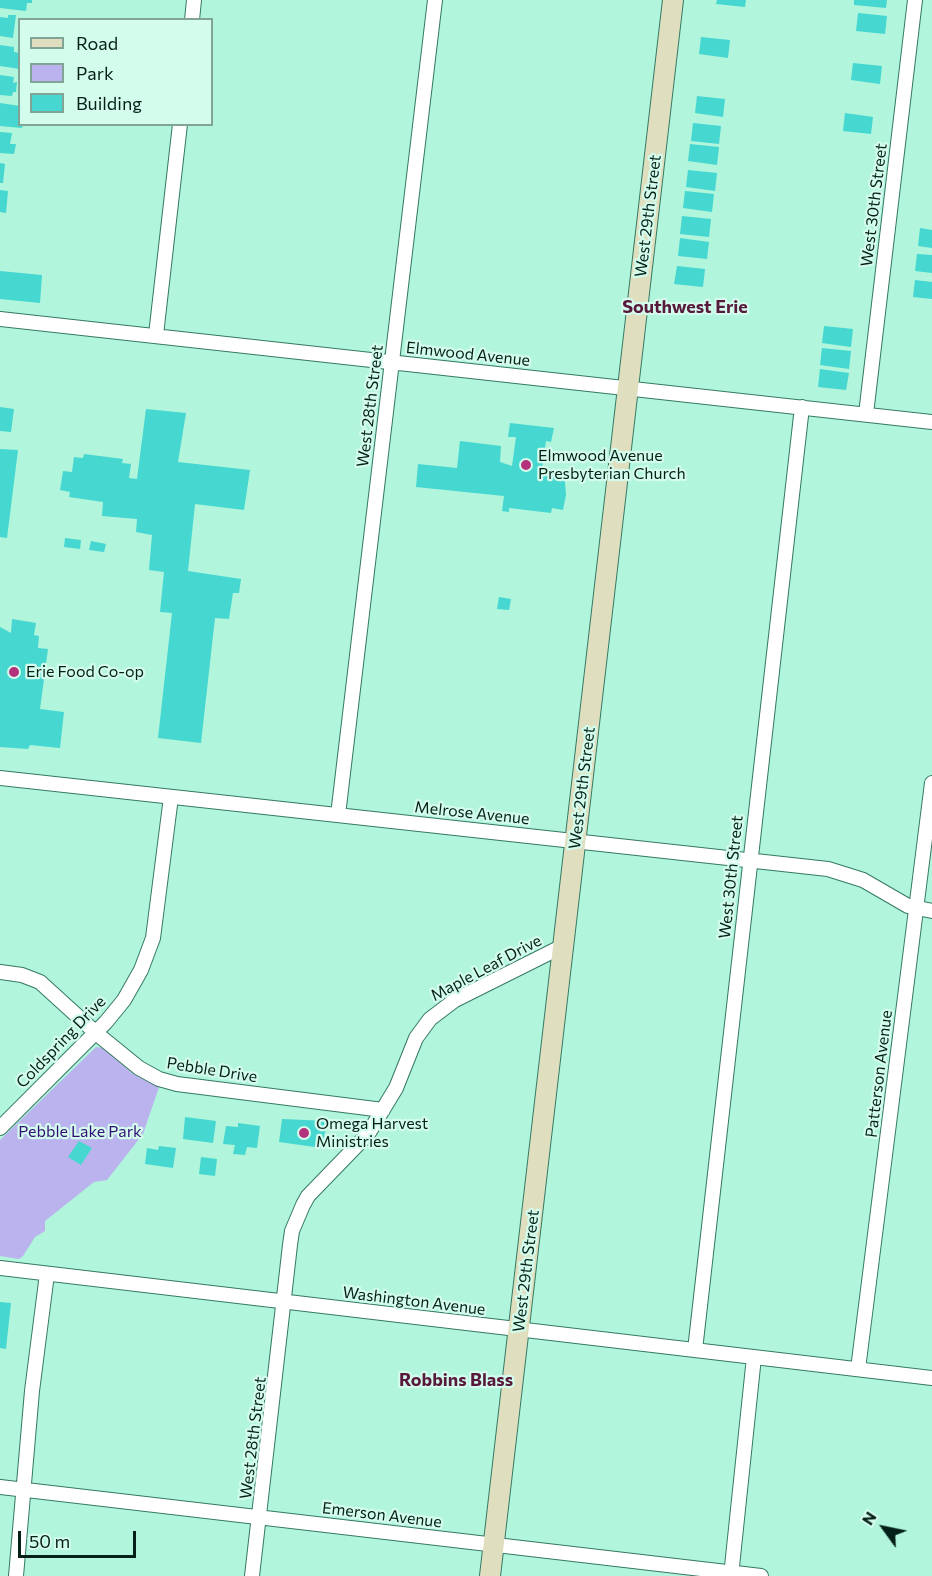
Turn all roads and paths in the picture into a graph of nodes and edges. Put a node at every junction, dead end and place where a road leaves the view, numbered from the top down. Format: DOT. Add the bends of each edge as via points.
graph roads {
  1 [pos="194,0"];
  2 [pos="435,0"];
  3 [pos="673,0"];
  4 [pos="915,0"];
  5 [pos="192,18"];
  6 [pos="180,126"];
  7 [pos="0,319"];
  8 [pos="156,335"];
  9 [pos="392,362"];
  10 [pos="628,388"];
  11 [pos="802,407"];
  12 [pos="866,414"];
  13 [pos="932,422"];
  14 [pos="0,778"];
  15 [pos="932,783"];
  16 [pos="171,797"];
  17 [pos="338,815"];
  18 [pos="576,842"];
  19 [pos="749,861"];
  20 [pos="916,909"];
  21 [pos="932,911"];
  22 [pos="563,946"];
  23 [pos="0,972"];
  24 [pos="96,1033"];
  25 [pos="383,1110"];
  26 [pos="0,1128"];
  27 [pos="0,1269"];
  28 [pos="47,1274"];
  29 [pos="285,1303"];
  30 [pos="519,1329"];
  31 [pos="695,1350"];
  32 [pos="754,1357"];
  33 [pos="858,1370"];
  34 [pos="932,1378"];
  35 [pos="0,1486"];
  36 [pos="25,1490"];
  37 [pos="260,1517"];
  38 [pos="494,1545"];
  39 [pos="731,1574"];
  40 [pos="16,1576"];
  41 [pos="252,1576"];
  42 [pos="490,1576"];
  43 [pos="761,1576"];
  1 -- 5 [label="street"];
  2 -- 9 [label="street, West 28th Street"];
  3 -- 10 [label="street, West 29th Street"];
  4 -- 12 [label="street, West 30th Street"];
  6 -- 8 [label="street"];
  7 -- 8 [label="street, Elmwood Avenue"];
  8 -- 9 [label="street, Elmwood Avenue"];
  9 -- 10 [label="street, Elmwood Avenue"];
  9 -- 17 [label="street, West 28th Street"];
  10 -- 11 [label="street, Elmwood Avenue"];
  10 -- 18 [label="street, West 29th Street"];
  11 -- 12 [label="street, Elmwood Avenue"];
  11 -- 19 [label="street, West 30th Street"];
  12 -- 13 [label="street, Elmwood Avenue"];
  14 -- 16 [label="street, Melrose Avenue"];
  15 -- 20 [label="street, Patterson Avenue"];
  16 -- 17 [label="street, Melrose Avenue"];
  16 -- 24 [label="street, Coldspring Drive" via="150,946 133,986"];
  17 -- 18 [label="street, Melrose Avenue"];
  18 -- 19 [label="street, Melrose Avenue"];
  18 -- 22 [label="street, West 29th Street"];
  19 -- 20 [label="street, Melrose Avenue" via="840,872"];
  19 -- 31 [label="street, West 30th Street"];
  20 -- 21 [label="street, Melrose Avenue"];
  20 -- 33 [label="street, Patterson Avenue"];
  22 -- 25 [label="street, Maple Leaf Drive" via="455,1000 430,1019 419,1032 405,1071"];
  22 -- 30 [label="street, West 29th Street"];
  23 -- 24 [label="street, Pebble Drive" via="40,982"];
  24 -- 25 [label="street, Pebble Drive" via="139,1068 168,1083"];
  24 -- 26 [label="street, Coldspring Drive"];
  25 -- 29 [label="street, Maple Leaf Drive" via="361,1142 303,1205 290,1245"];
  27 -- 28 [label="street, Washington Avenue"];
  28 -- 29 [label="street, Washington Avenue"];
  28 -- 36 [label="street" via="32,1390"];
  29 -- 30 [label="street, Washington Avenue"];
  29 -- 37 [label="street, West 28th Street"];
  30 -- 31 [label="street, Washington Avenue"];
  30 -- 38 [label="street, West 29th Street"];
  31 -- 32 [label="street, Washington Avenue"];
  32 -- 33 [label="street, Washington Avenue"];
  32 -- 39 [label="street"];
  33 -- 34 [label="street, Washington Avenue"];
  35 -- 36 [label="street, Emerson Avenue"];
  36 -- 37 [label="street, Emerson Avenue"];
  36 -- 40 [label="street"];
  37 -- 38 [label="street, Emerson Avenue"];
  37 -- 41 [label="street, West 28th Street"];
  38 -- 39 [label="street, Emerson Avenue"];
  38 -- 42 [label="street, West 29th Street"];
  39 -- 43 [label="street, Emerson Avenue"];
}
